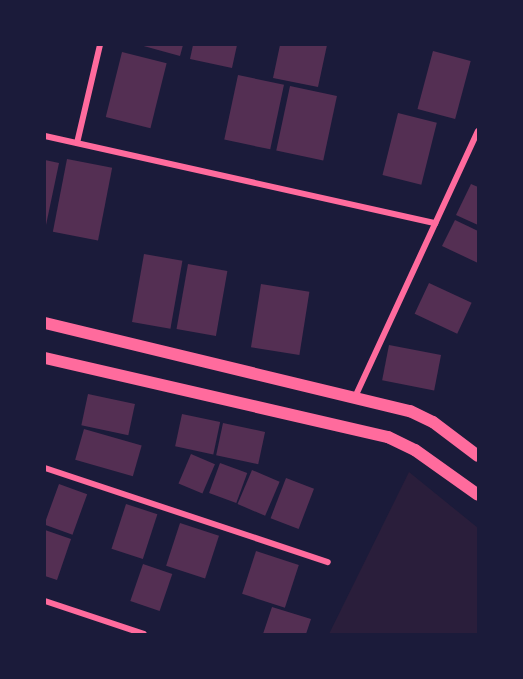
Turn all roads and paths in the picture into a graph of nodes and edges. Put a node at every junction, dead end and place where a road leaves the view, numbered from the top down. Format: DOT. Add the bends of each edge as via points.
graph roads {
  1 [pos="100,45"];
  2 [pos="478,132"];
  3 [pos="45,136"];
  4 [pos="77,142"];
  5 [pos="435,223"];
  6 [pos="45,323"];
  7 [pos="45,358"];
  8 [pos="354,397"];
  9 [pos="478,456"];
  10 [pos="45,468"];
  11 [pos="478,495"];
  12 [pos="328,562"];
  13 [pos="45,601"];
  14 [pos="144,634"];
  1 -- 4 [label="street"];
  2 -- 5 [label="street"];
  3 -- 4 [label="street"];
  4 -- 5 [label="street"];
  5 -- 8 [label="street"];
  6 -- 8 [label="main road"];
  7 -- 11 [label="main road" via="388,437 415,450"];
  8 -- 9 [label="main road" via="420,415"];
  10 -- 12 [label="street"];
  13 -- 14 [label="street"];
}
